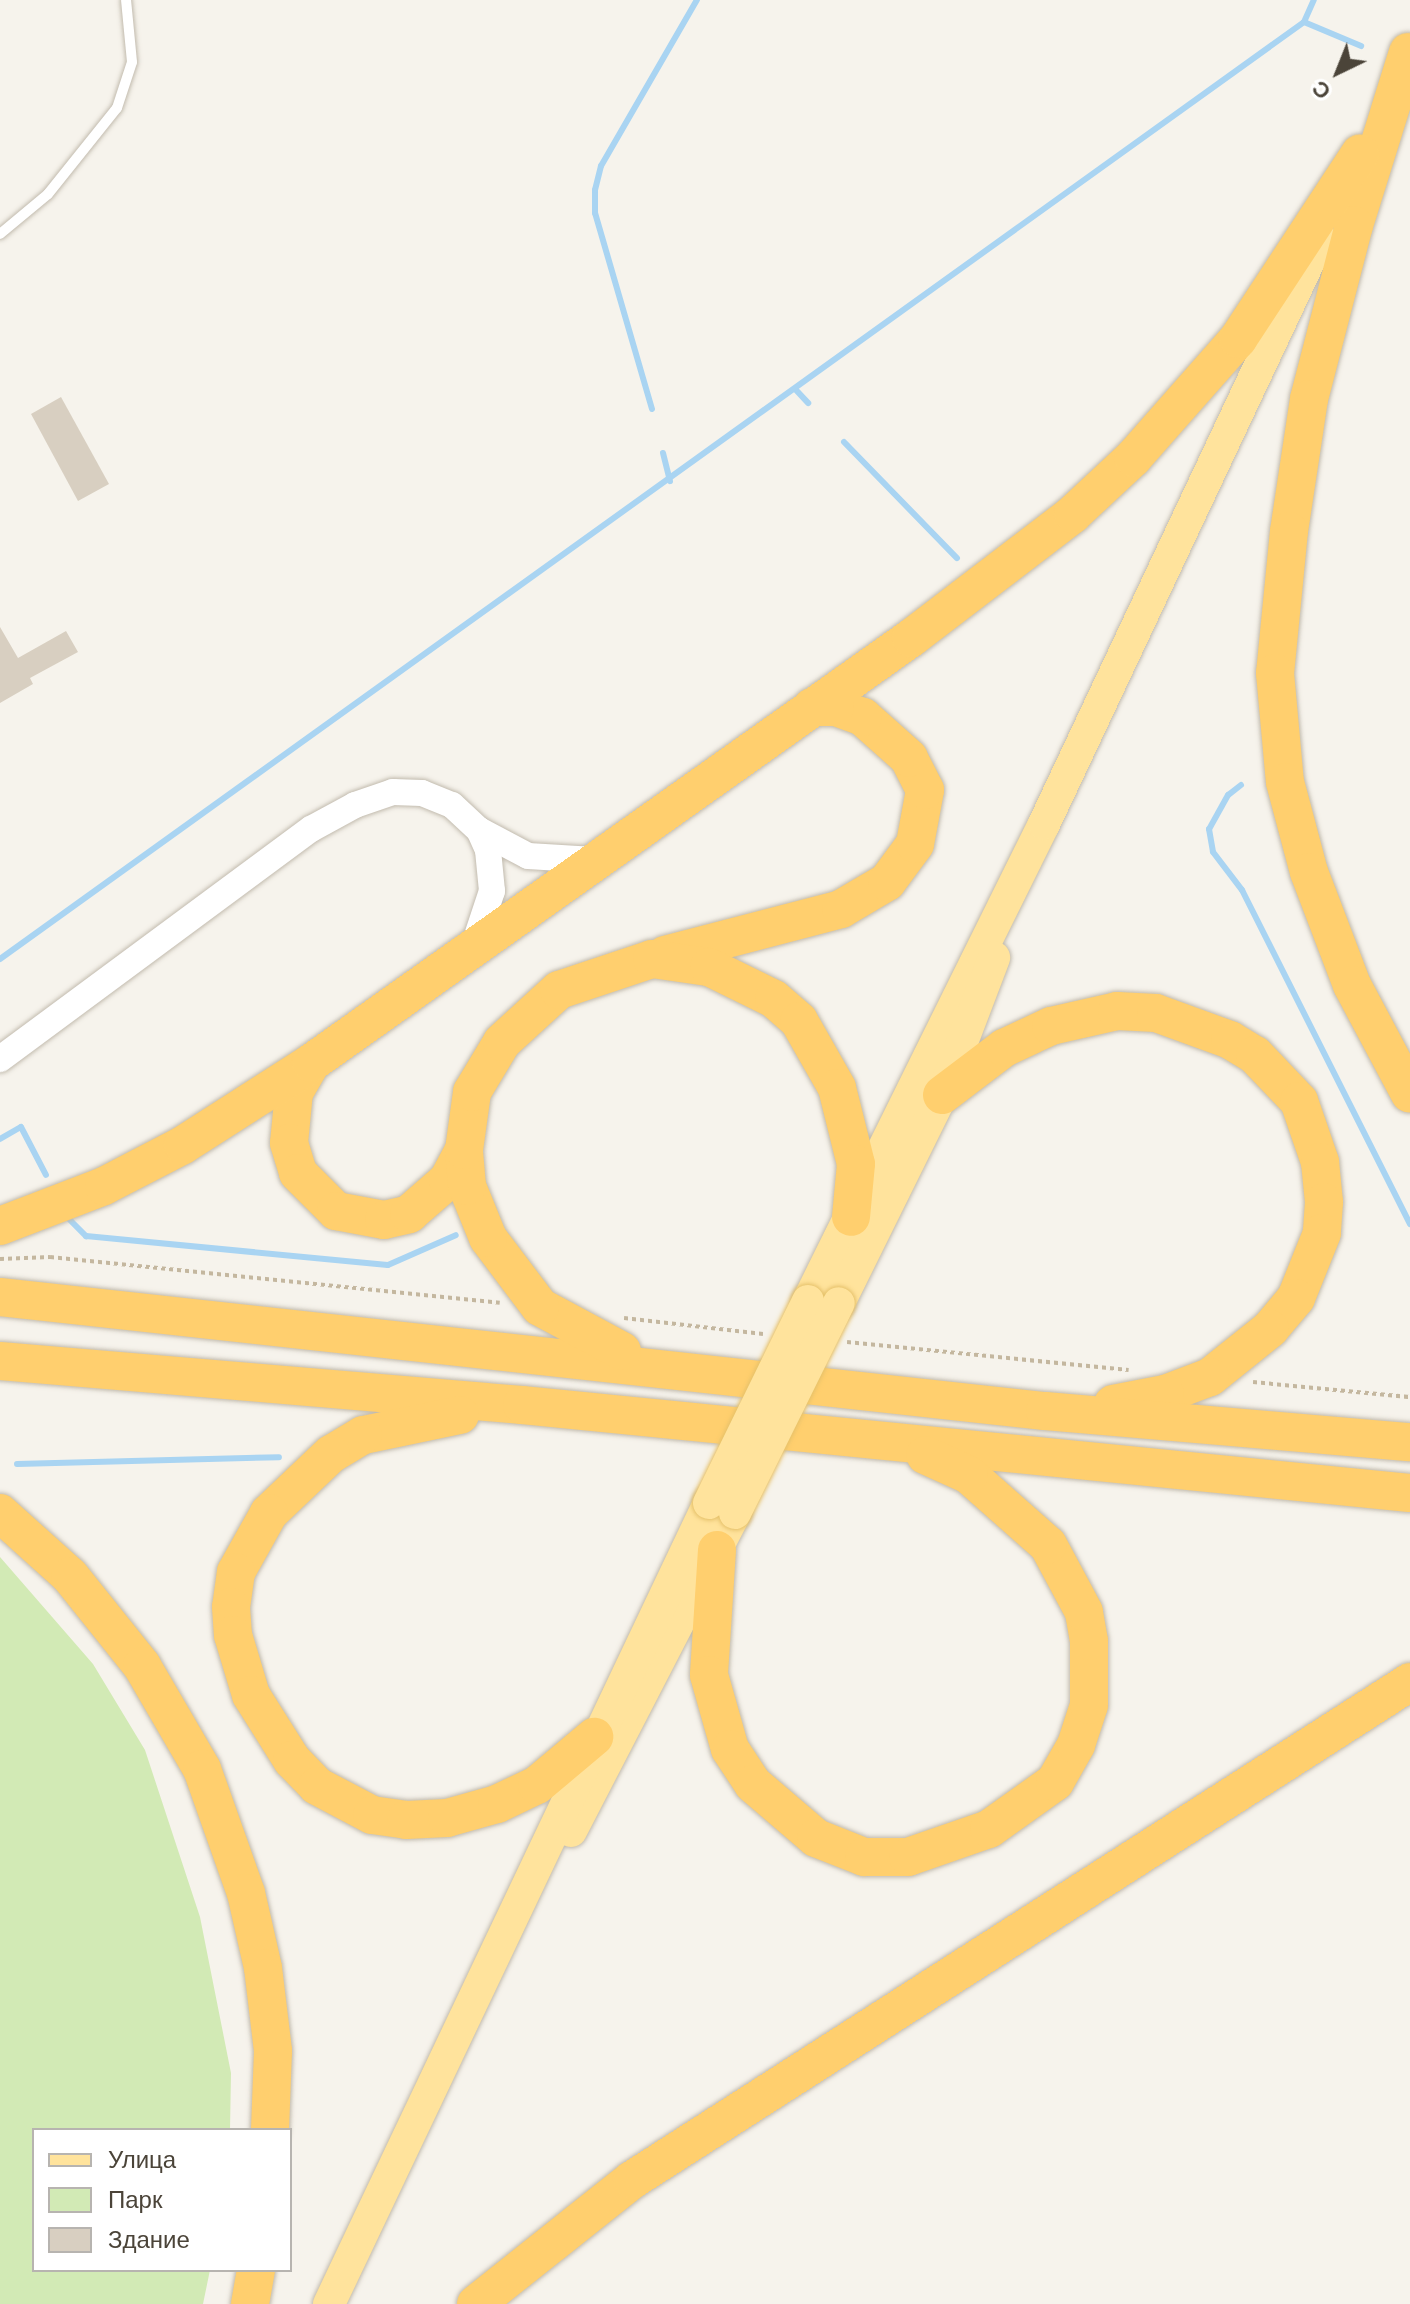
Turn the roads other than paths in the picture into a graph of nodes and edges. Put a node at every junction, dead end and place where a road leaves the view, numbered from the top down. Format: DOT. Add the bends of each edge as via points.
graph roads {
  1 [pos="126,0"];
  2 [pos="1409,49"];
  3 [pos="1360,153"];
  4 [pos="0,234"];
  5 [pos="812,707"];
  6 [pos="1044,824"];
  7 [pos="479,830"];
  8 [pos="594,860"];
  9 [pos="468,956"];
  10 [pos="652,959"];
  11 [pos="0,1059"];
  12 [pos="311,1063"];
  13 [pos="1410,1094"];
  14 [pos="942,1095"];
  15 [pos="464,1150"];
  16 [pos="851,1217"];
  17 [pos="0,1226"];
  18 [pos="0,1297"];
  19 [pos="823,1302"];
  20 [pos="0,1361"];
  21 [pos="662,1367"];
  22 [pos="522,1405"];
  23 [pos="1045,1411"];
  24 [pos="1410,1442"];
  25 [pos="900,1444"];
  26 [pos="1410,1493"];
  27 [pos="722,1508"];
  28 [pos="0,1513"];
  29 [pos="717,1550"];
  30 [pos="1410,1682"];
  31 [pos="594,1737"];
  32 [pos="492,1964"];
  33 [pos="270,2128"];
  34 [pos="256,2272"];
  35 [pos="250,2304"];
  36 [pos="329,2304"];
  37 [pos="476,2304"];
  1 -- 4 [label="lane" via="132,62 117,108 48,194"];
  2 -- 3 [label="main road"];
  2 -- 13 [label="highway" via="1354,225 1309,399 1275,673 1285,782 1309,872 1352,985"];
  3 -- 5 [label="highway" via="1238,339 1133,458 1000,570"];
  3 -- 6 [label="main road"];
  5 -- 8 [label="highway"];
  5 -- 10 [label="highway" via="835,707 863,717 894,739 919,774 925,809 915,844 900,869 841,909"];
  6 -- 14 [label="main road"];
  6 -- 16 [label="main road"];
  7 -- 8 [label="street" via="528,856"];
  7 -- 9 [label="street" via="488,850 492,891 482,932"];
  7 -- 11 [label="street" via="452,805 422,793 393,792 355,805 311,829"];
  8 -- 9 [label="highway"];
  9 -- 12 [label="highway"];
  10 -- 15 [label="highway" via="573,984 528,1014 502,1042 472,1092"];
  10 -- 16 [label="highway" via="709,967 746,981 799,1021 822,1057 850,1127 856,1164"];
  12 -- 15 [label="highway" via="294,1092 289,1143 298,1173 336,1211 384,1220 409,1214 448,1180"];
  12 -- 17 [label="highway" via="157,1159 104,1186"];
  14 -- 19 [label="main road"];
  14 -- 23 [label="highway" via="1004,1048 1039,1031 1087,1014 1156,1013 1198,1025 1255,1055 1299,1101 1315,1141 1324,1202 1322,1233 1296,1298 1270,1329 1210,1377 1165,1394"];
  15 -- 21 [label="highway" via="467,1186 488,1238 540,1307 602,1343"];
  16 -- 19 [label="main road"];
  18 -- 21 [label="highway"];
  19 -- 27 [label="main road, bridge"];
  20 -- 22 [label="highway"];
  21 -- 23 [label="highway"];
  22 -- 25 [label="highway"];
  22 -- 31 [label="highway" via="388,1426 331,1454 286,1493 249,1541 236,1572 233,1635 251,1695 292,1760 342,1804 372,1815 447,1818 497,1804 537,1785"];
  23 -- 24 [label="highway"];
  25 -- 26 [label="highway"];
  25 -- 29 [label="highway" via="969,1475 1048,1545 1084,1612 1089,1705 1076,1745 1055,1782 989,1829 908,1857 864,1857 816,1838 753,1784 730,1749 711,1689 708,1617"];
  27 -- 29 [label="main road"];
  27 -- 31 [label="main road"];
  28 -- 33 [label="highway" via="70,1576 142,1666 202,1769 246,1893 263,1968 273,2051"];
  29 -- 32 [label="main road" via="607,1770"];
  30 -- 37 [label="highway" via="632,2180"];
  31 -- 32 [label="main road"];
  32 -- 36 [label="main road"];
  34 -- 35 [label="highway"];
}
